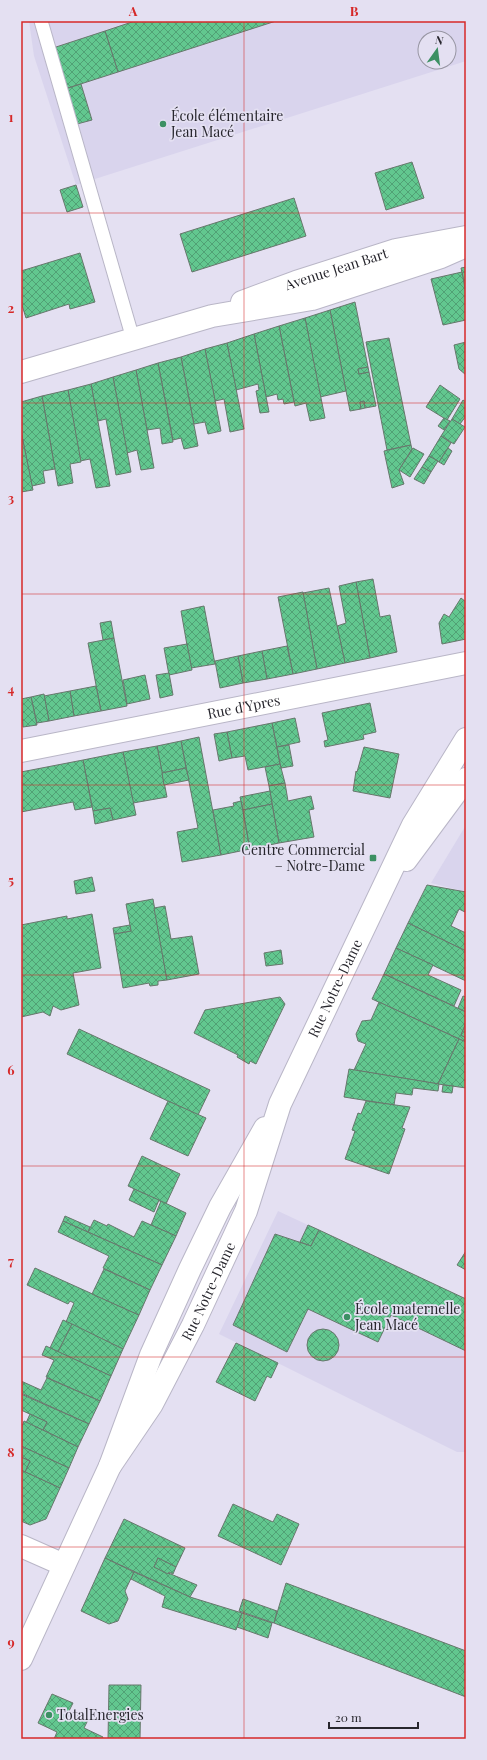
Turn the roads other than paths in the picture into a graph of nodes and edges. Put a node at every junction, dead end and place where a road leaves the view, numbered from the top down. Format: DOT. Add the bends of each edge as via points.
graph roads {
  1 [pos="41,21"];
  2 [pos="466,237"];
  3 [pos="466,246"];
  4 [pos="212,316"];
  5 [pos="133,339"];
  6 [pos="21,372"];
  7 [pos="466,663"];
  8 [pos="466,739"];
  9 [pos="21,751"];
  10 [pos="466,779"];
  11 [pos="380,895"];
  12 [pos="21,1546"];
  13 [pos="64,1565"];
  14 [pos="21,1659"];
  1 -- 5 [label="lane"];
  2 -- 4 [label="street, Avenue Jean Bart" via="409,247 366,259 279,288"];
  3 -- 4 [label="street, Avenue Jean Bart" via="312,299"];
  4 -- 5 [label="street, Avenue Jean Bart"];
  5 -- 6 [label="street, Avenue Jean Bart"];
  7 -- 9 [label="street, Rue d'Ypres"];
  8 -- 11 [label="street, Rue Notre-Dame" via="423,806"];
  10 -- 11 [label="street, Rue Notre-Dame"];
  11 -- 13 [label="street, Rue Notre-Dame" via="280,1104 213,1219 151,1355 110,1466"];
  12 -- 13 [label="street"];
  13 -- 14 [label="street, Rue Notre-Dame"];
}
